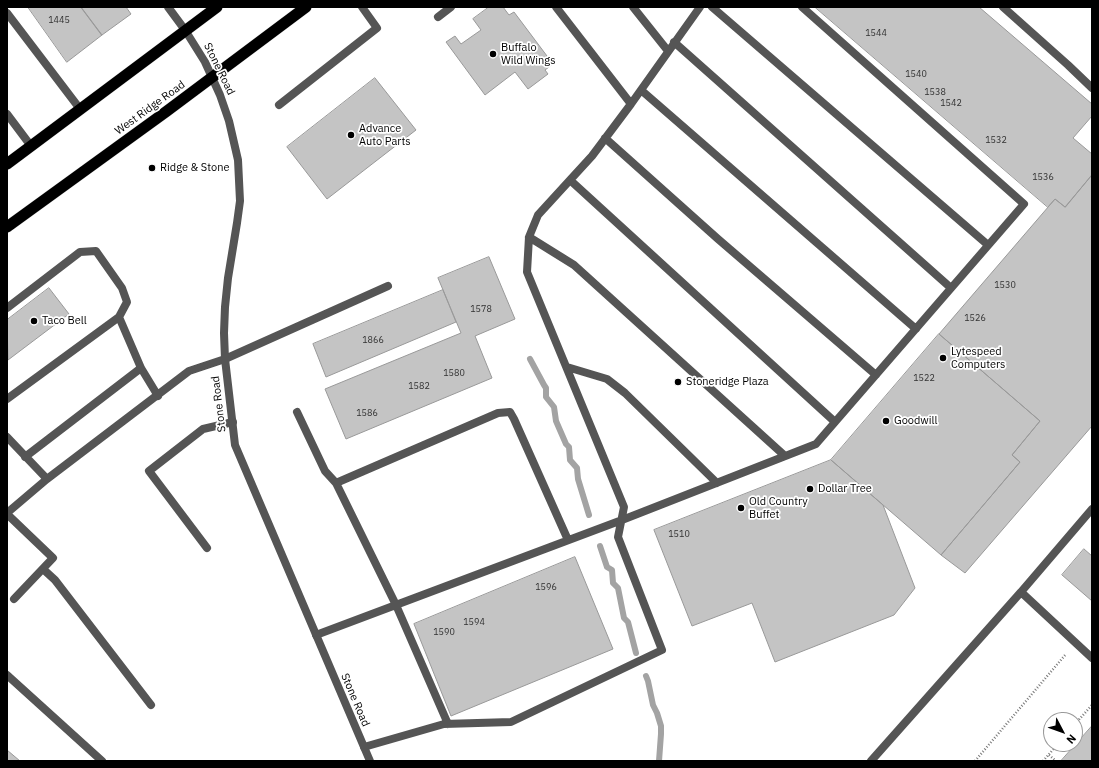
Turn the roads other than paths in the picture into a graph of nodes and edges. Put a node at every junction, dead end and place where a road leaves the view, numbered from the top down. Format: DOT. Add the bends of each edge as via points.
graph roads {
  1 [pos="168,7"];
  2 [pos="217,7"];
  3 [pos="306,7"];
  4 [pos="362,7"];
  5 [pos="451,7"];
  6 [pos="556,7"];
  7 [pos="633,7"];
  8 [pos="700,7"];
  9 [pos="712,7"];
  10 [pos="802,7"];
  11 [pos="1003,7"];
  12 [pos="7,13"];
  13 [pos="438,17"];
  14 [pos="185,30"];
  15 [pos="674,42"];
  16 [pos="668,51"];
  17 [pos="213,78"];
  18 [pos="1092,88"];
  19 [pos="641,90"];
  20 [pos="631,104"];
  21 [pos="279,105"];
  22 [pos="80,110"];
  23 [pos="7,114"];
  24 [pos="605,138"];
  25 [pos="31,146"];
  26 [pos="7,164"];
  27 [pos="570,180"];
  28 [pos="7,227"];
  29 [pos="529,237"];
  30 [pos="988,245"];
  31 [pos="388,286"];
  32 [pos="951,288"];
  33 [pos="7,308"];
  34 [pos="119,317"];
  35 [pos="916,329"];
  36 [pos="225,359"];
  37 [pos="567,367"];
  38 [pos="141,368"];
  39 [pos="876,375"];
  40 [pos="158,396"];
  41 [pos="7,399"];
  42 [pos="297,412"];
  43 [pos="233,422"];
  44 [pos="835,422"];
  45 [pos="7,438"];
  46 [pos="785,456"];
  47 [pos="25,457"];
  48 [pos="47,479"];
  49 [pos="336,483"];
  50 [pos="718,483"];
  51 [pos="1092,509"];
  52 [pos="7,514"];
  53 [pos="622,520"];
  54 [pos="568,540"];
  55 [pos="207,548"];
  56 [pos="43,569"];
  57 [pos="1021,592"];
  58 [pos="14,599"];
  59 [pos="396,605"];
  60 [pos="316,635"];
  61 [pos="1092,658"];
  62 [pos="7,674"];
  63 [pos="151,706"];
  64 [pos="448,724"];
  65 [pos="364,747"];
  66 [pos="102,761"];
  67 [pos="370,761"];
  68 [pos="871,761"];
  1 -- 14 [label="street, Stone Road"];
  2 -- 14 [label="highway"];
  3 -- 17 [label="highway, West Ridge Road"];
  4 -- 21 [label="street" via="377,28"];
  5 -- 13 [label="street"];
  6 -- 20 [label="street"];
  7 -- 16 [label="street"];
  8 -- 15 [label="street"];
  9 -- 30 [label="street"];
  10 -- 30 [label="street" via="1024,204"];
  11 -- 18 [label="street"];
  12 -- 22 [label="street"];
  14 -- 17 [label="street, Stone Road"];
  14 -- 22 [label="highway"];
  15 -- 16 [label="street"];
  15 -- 32 [label="street"];
  16 -- 19 [label="street"];
  17 -- 28 [label="highway, West Ridge Road"];
  17 -- 36 [label="street, Stone Road" via="231,127 238,160 240,201 225,307"];
  19 -- 20 [label="street"];
  19 -- 35 [label="street"];
  20 -- 24 [label="street"];
  22 -- 25 [label="highway"];
  23 -- 25 [label="street"];
  24 -- 27 [label="street"];
  24 -- 39 [label="street"];
  25 -- 26 [label="highway"];
  27 -- 29 [label="street" via="538,215"];
  27 -- 44 [label="street"];
  29 -- 37 [label="street" via="527,272"];
  29 -- 46 [label="street" via="574,265"];
  30 -- 32 [label="street"];
  31 -- 36 [label="street"];
  32 -- 35 [label="street"];
  33 -- 34 [label="street" via="80,252 96,251 122,288 127,302"];
  34 -- 38 [label="street"];
  34 -- 41 [label="street"];
  35 -- 39 [label="street"];
  36 -- 40 [label="street" via="189,371"];
  36 -- 43 [label="street, Stone Road"];
  37 -- 50 [label="street" via="607,379"];
  37 -- 53 [label="street" via="624,507"];
  38 -- 40 [label="street"];
  38 -- 47 [label="street"];
  39 -- 44 [label="street"];
  40 -- 48 [label="street"];
  42 -- 49 [label="street" via="325,471"];
  43 -- 55 [label="street" via="203,429 149,471"];
  43 -- 60 [label="street, Stone Road" via="235,445"];
  44 -- 46 [label="street" via="816,444"];
  45 -- 47 [label="street"];
  46 -- 50 [label="street"];
  47 -- 48 [label="street"];
  48 -- 52 [label="street"];
  49 -- 54 [label="street" via="498,412 510,412"];
  49 -- 59 [label="street"];
  50 -- 53 [label="street"];
  51 -- 57 [label="street"];
  52 -- 56 [label="street" via="53,558"];
  53 -- 54 [label="street"];
  53 -- 64 [label="street" via="618,537 662,650 511,722"];
  54 -- 59 [label="street"];
  56 -- 58 [label="street"];
  56 -- 63 [label="street" via="55,580"];
  57 -- 61 [label="street"];
  57 -- 68 [label="street"];
  59 -- 60 [label="street"];
  59 -- 64 [label="street"];
  60 -- 65 [label="street, Stone Road"];
  62 -- 66 [label="street"];
  64 -- 65 [label="street"];
  65 -- 67 [label="street, Stone Road"];
}
